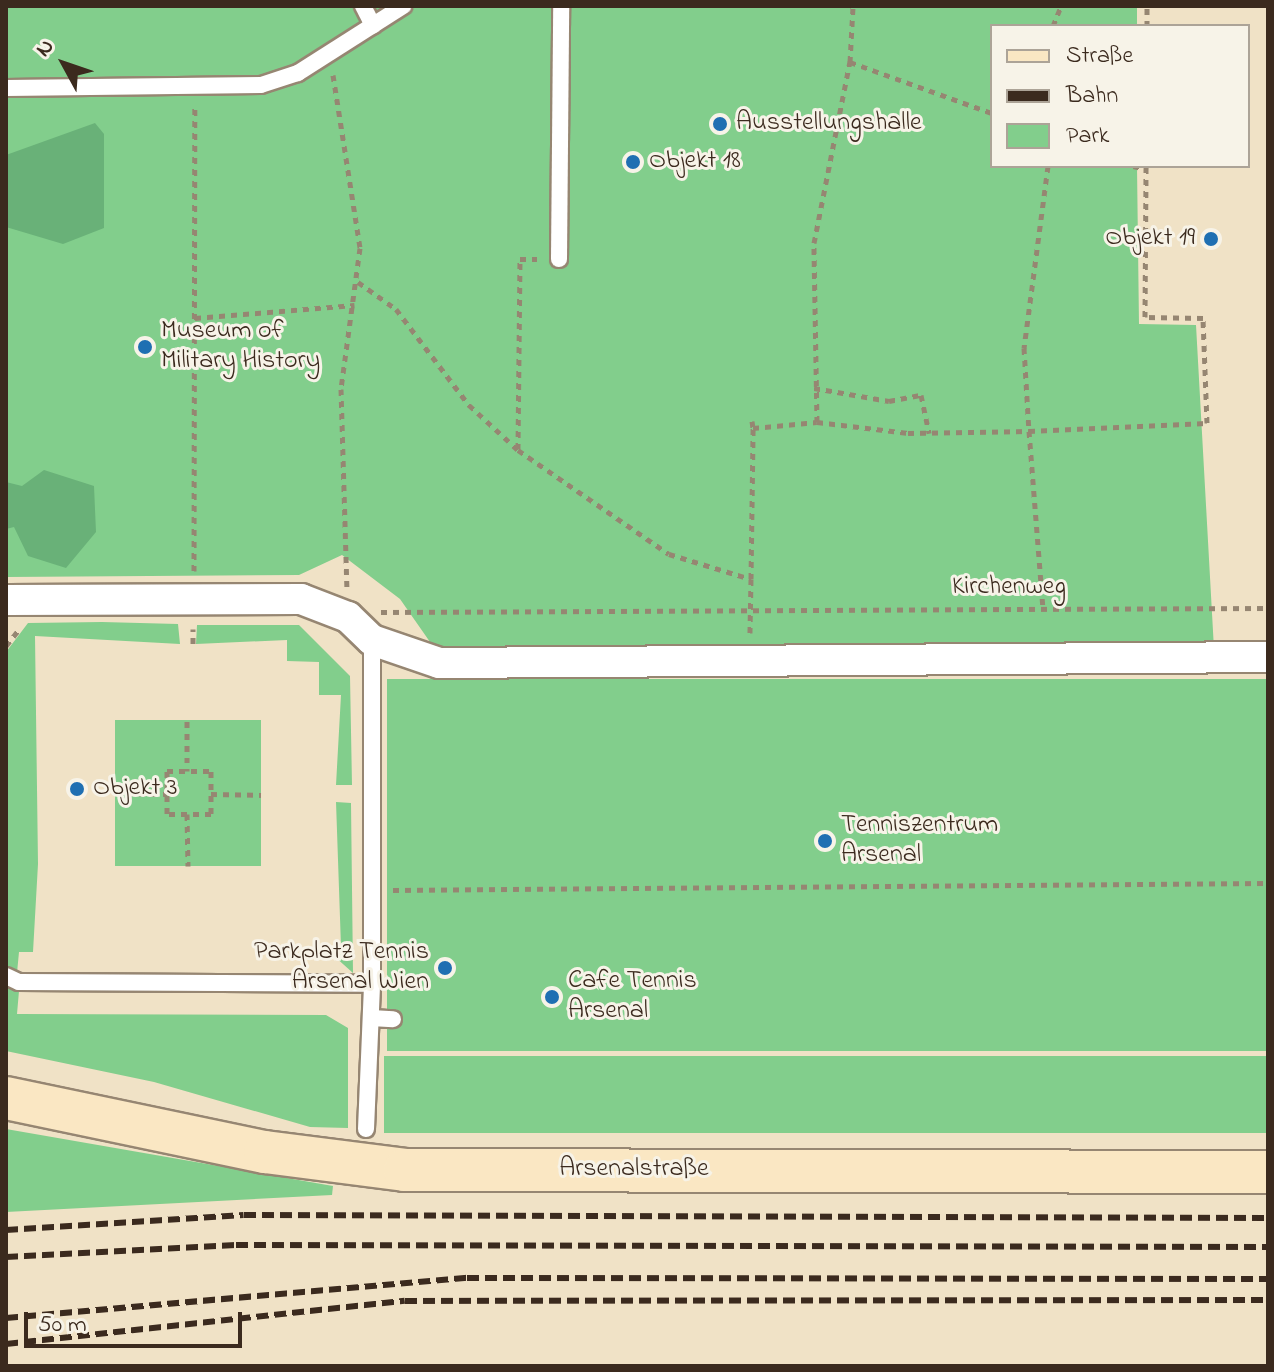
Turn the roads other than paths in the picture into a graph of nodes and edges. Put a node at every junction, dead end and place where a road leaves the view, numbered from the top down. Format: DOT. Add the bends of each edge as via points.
graph roads {
  1 [pos="363,6"];
  2 [pos="403,6"];
  3 [pos="561,6"];
  4 [pos="373,26"];
  5 [pos="6,88"];
  6 [pos="559,259"];
  7 [pos="16,610"];
  8 [pos="372,640"];
  9 [pos="1268,657"];
  10 [pos="6,976"];
  11 [pos="372,984"];
  12 [pos="371,1018"];
  13 [pos="393,1019"];
  14 [pos="6,1098"];
  15 [pos="366,1129"];
  16 [pos="1268,1172"];
  1 -- 4 [label="lane"];
  2 -- 4 [label="lane"];
  3 -- 6 [label="lane"];
  4 -- 5 [label="lane" via="325,57 261,85"];
  7 -- 8 [label="street" via="194,599 301,599 348,617"];
  8 -- 9 [label="street" via="439,663"];
  8 -- 11 [label="lane"];
  10 -- 11 [label="lane" via="19,982"];
  11 -- 12 [label="lane"];
  12 -- 13 [label="lane"];
  12 -- 15 [label="lane"];
  14 -- 16 [label="main road, Arsenalstraße" via="265,1152 405,1170"];
}
